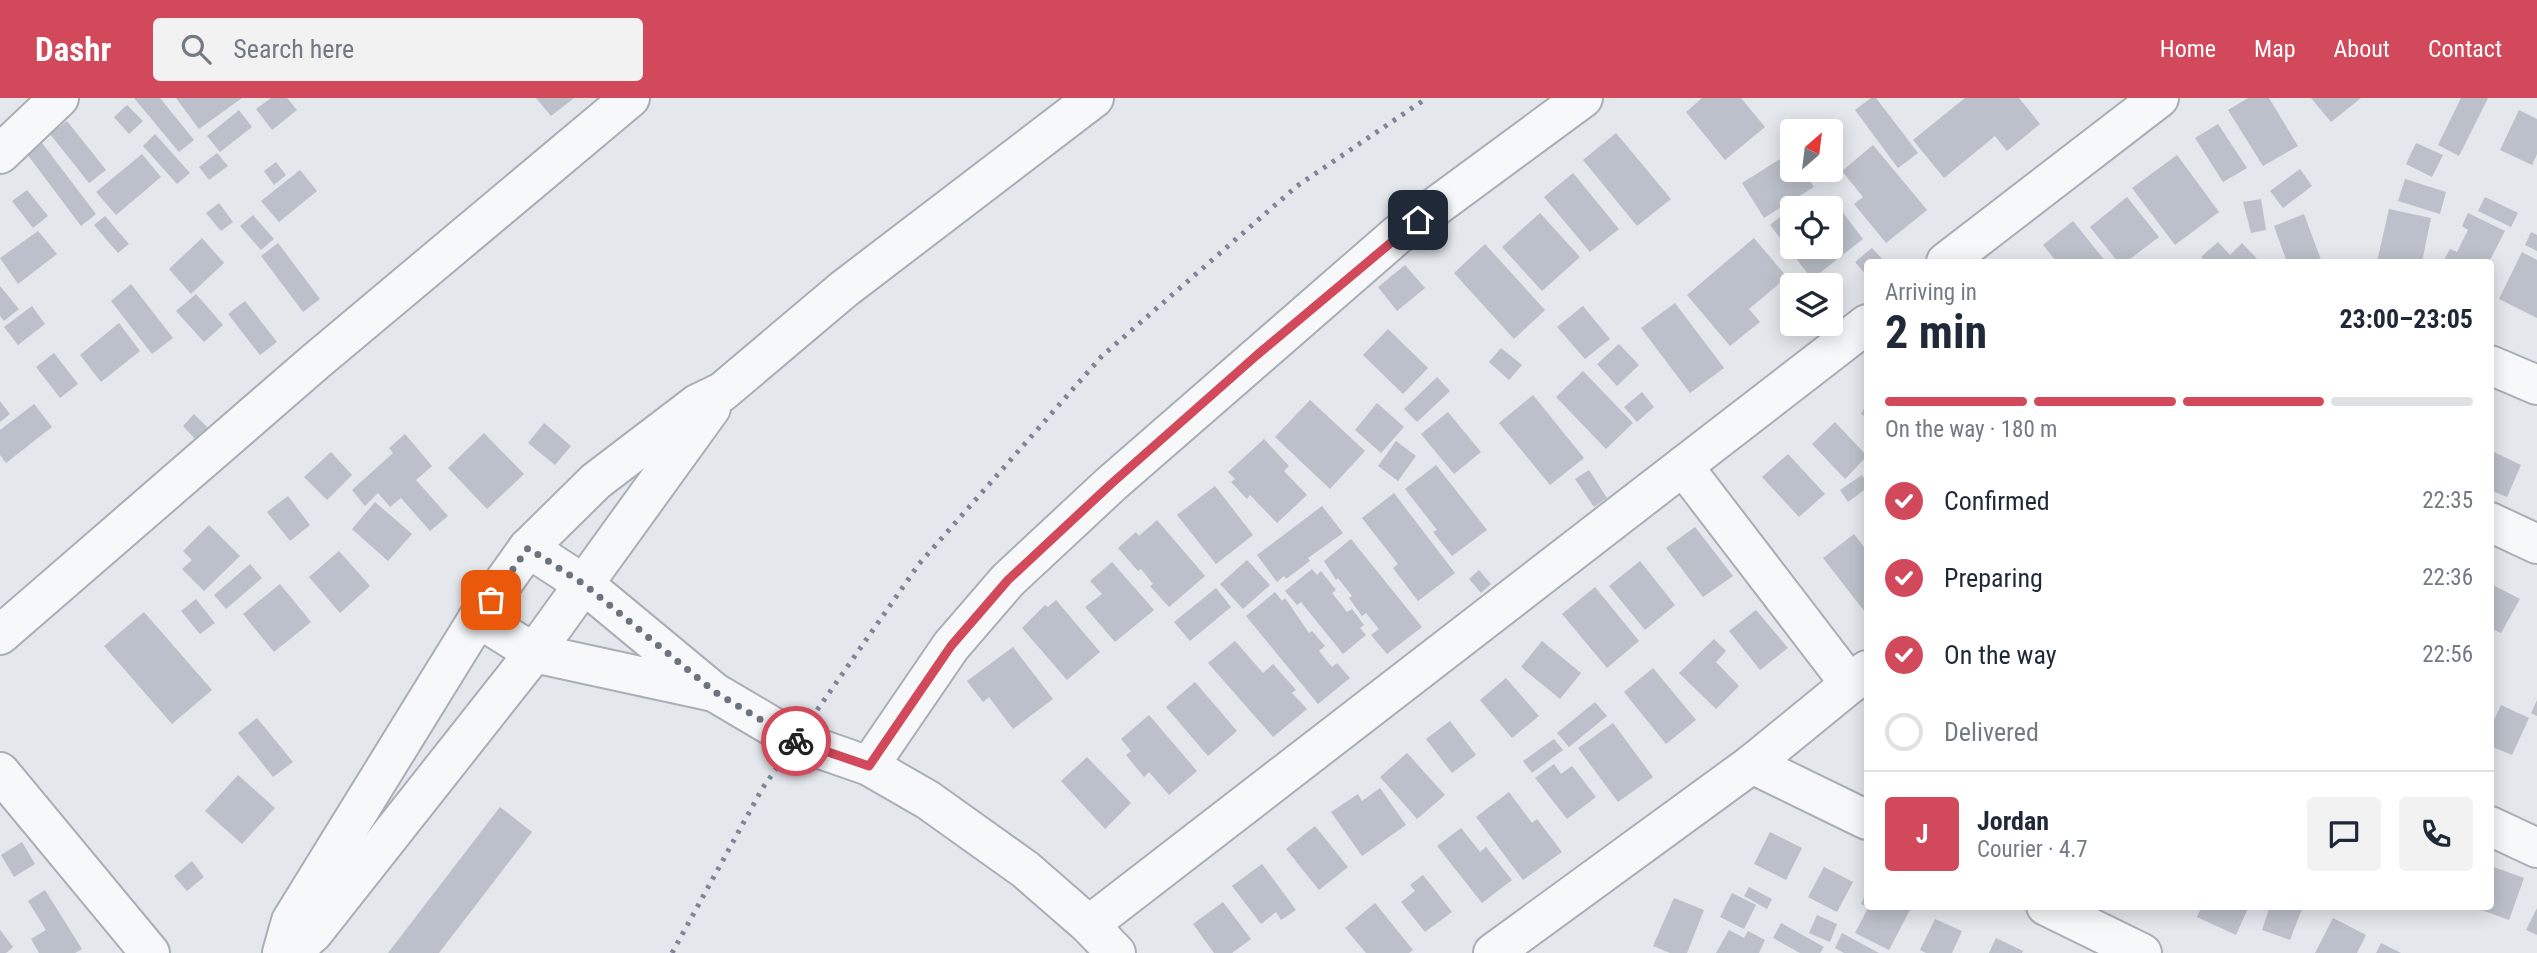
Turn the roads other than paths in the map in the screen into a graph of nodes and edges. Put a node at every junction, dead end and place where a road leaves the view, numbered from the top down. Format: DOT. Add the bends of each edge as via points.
graph roads {
  1 [pos="59,98"];
  2 [pos="630,98"];
  3 [pos="1094,98"];
  4 [pos="1583,98"];
  5 [pos="2159,98"];
  6 [pos="0,154"];
  7 [pos="1951,259"];
  8 [pos="1864,326"];
  9 [pos="2494,367"];
  10 [pos="2537,385"];
  11 [pos="722,392"];
  12 [pos="1682,466"];
  13 [pos="2494,524"];
  14 [pos="2537,544"];
  15 [pos="528,548"];
  16 [pos="585,585"];
  17 [pos="478,618"];
  18 [pos="0,635"];
  19 [pos="534,653"];
  20 [pos="1859,677"];
  21 [pos="715,692"];
  22 [pos="1752,764"];
  23 [pos="869,766"];
  24 [pos="0,772"];
  25 [pos="14,813"];
  26 [pos="1864,819"];
  27 [pos="2494,827"];
  28 [pos="2537,848"];
  29 [pos="2054,910"];
  30 [pos="1089,925"];
  31 [pos="1508,950"];
  32 [pos="150,953"];
  33 [pos="282,953"];
  34 [pos="290,953"];
  35 [pos="1116,953"];
  36 [pos="2142,953"];
  1 -- 6 [label="street"];
  2 -- 18 [label="street"];
  3 -- 11 [label="street" via="844,289"];
  4 -- 23 [label="street" via="1397,235 1008,580 951,646"];
  5 -- 7 [label="street"];
  8 -- 12 [label="street"];
  9 -- 10 [label="street"];
  11 -- 15 [label="street" via="697,404 596,481"];
  11 -- 16 [label="street"];
  12 -- 20 [label="street"];
  12 -- 30 [label="street"];
  13 -- 14 [label="street"];
  15 -- 16 [label="street"];
  15 -- 17 [label="street"];
  16 -- 19 [label="street"];
  16 -- 21 [label="street"];
  17 -- 19 [label="street"];
  17 -- 33 [label="street" via="291,921"];
  19 -- 21 [label="street"];
  19 -- 34 [label="street" via="313,933"];
  20 -- 22 [label="street"];
  21 -- 23 [label="street" via="797,741"];
  22 -- 26 [label="street"];
  22 -- 31 [label="street"];
  23 -- 30 [label="street" via="928,800 1026,870"];
  24 -- 25 [label="street"];
  25 -- 32 [label="street"];
  27 -- 28 [label="street"];
  29 -- 36 [label="street"];
  30 -- 35 [label="street"];
}
